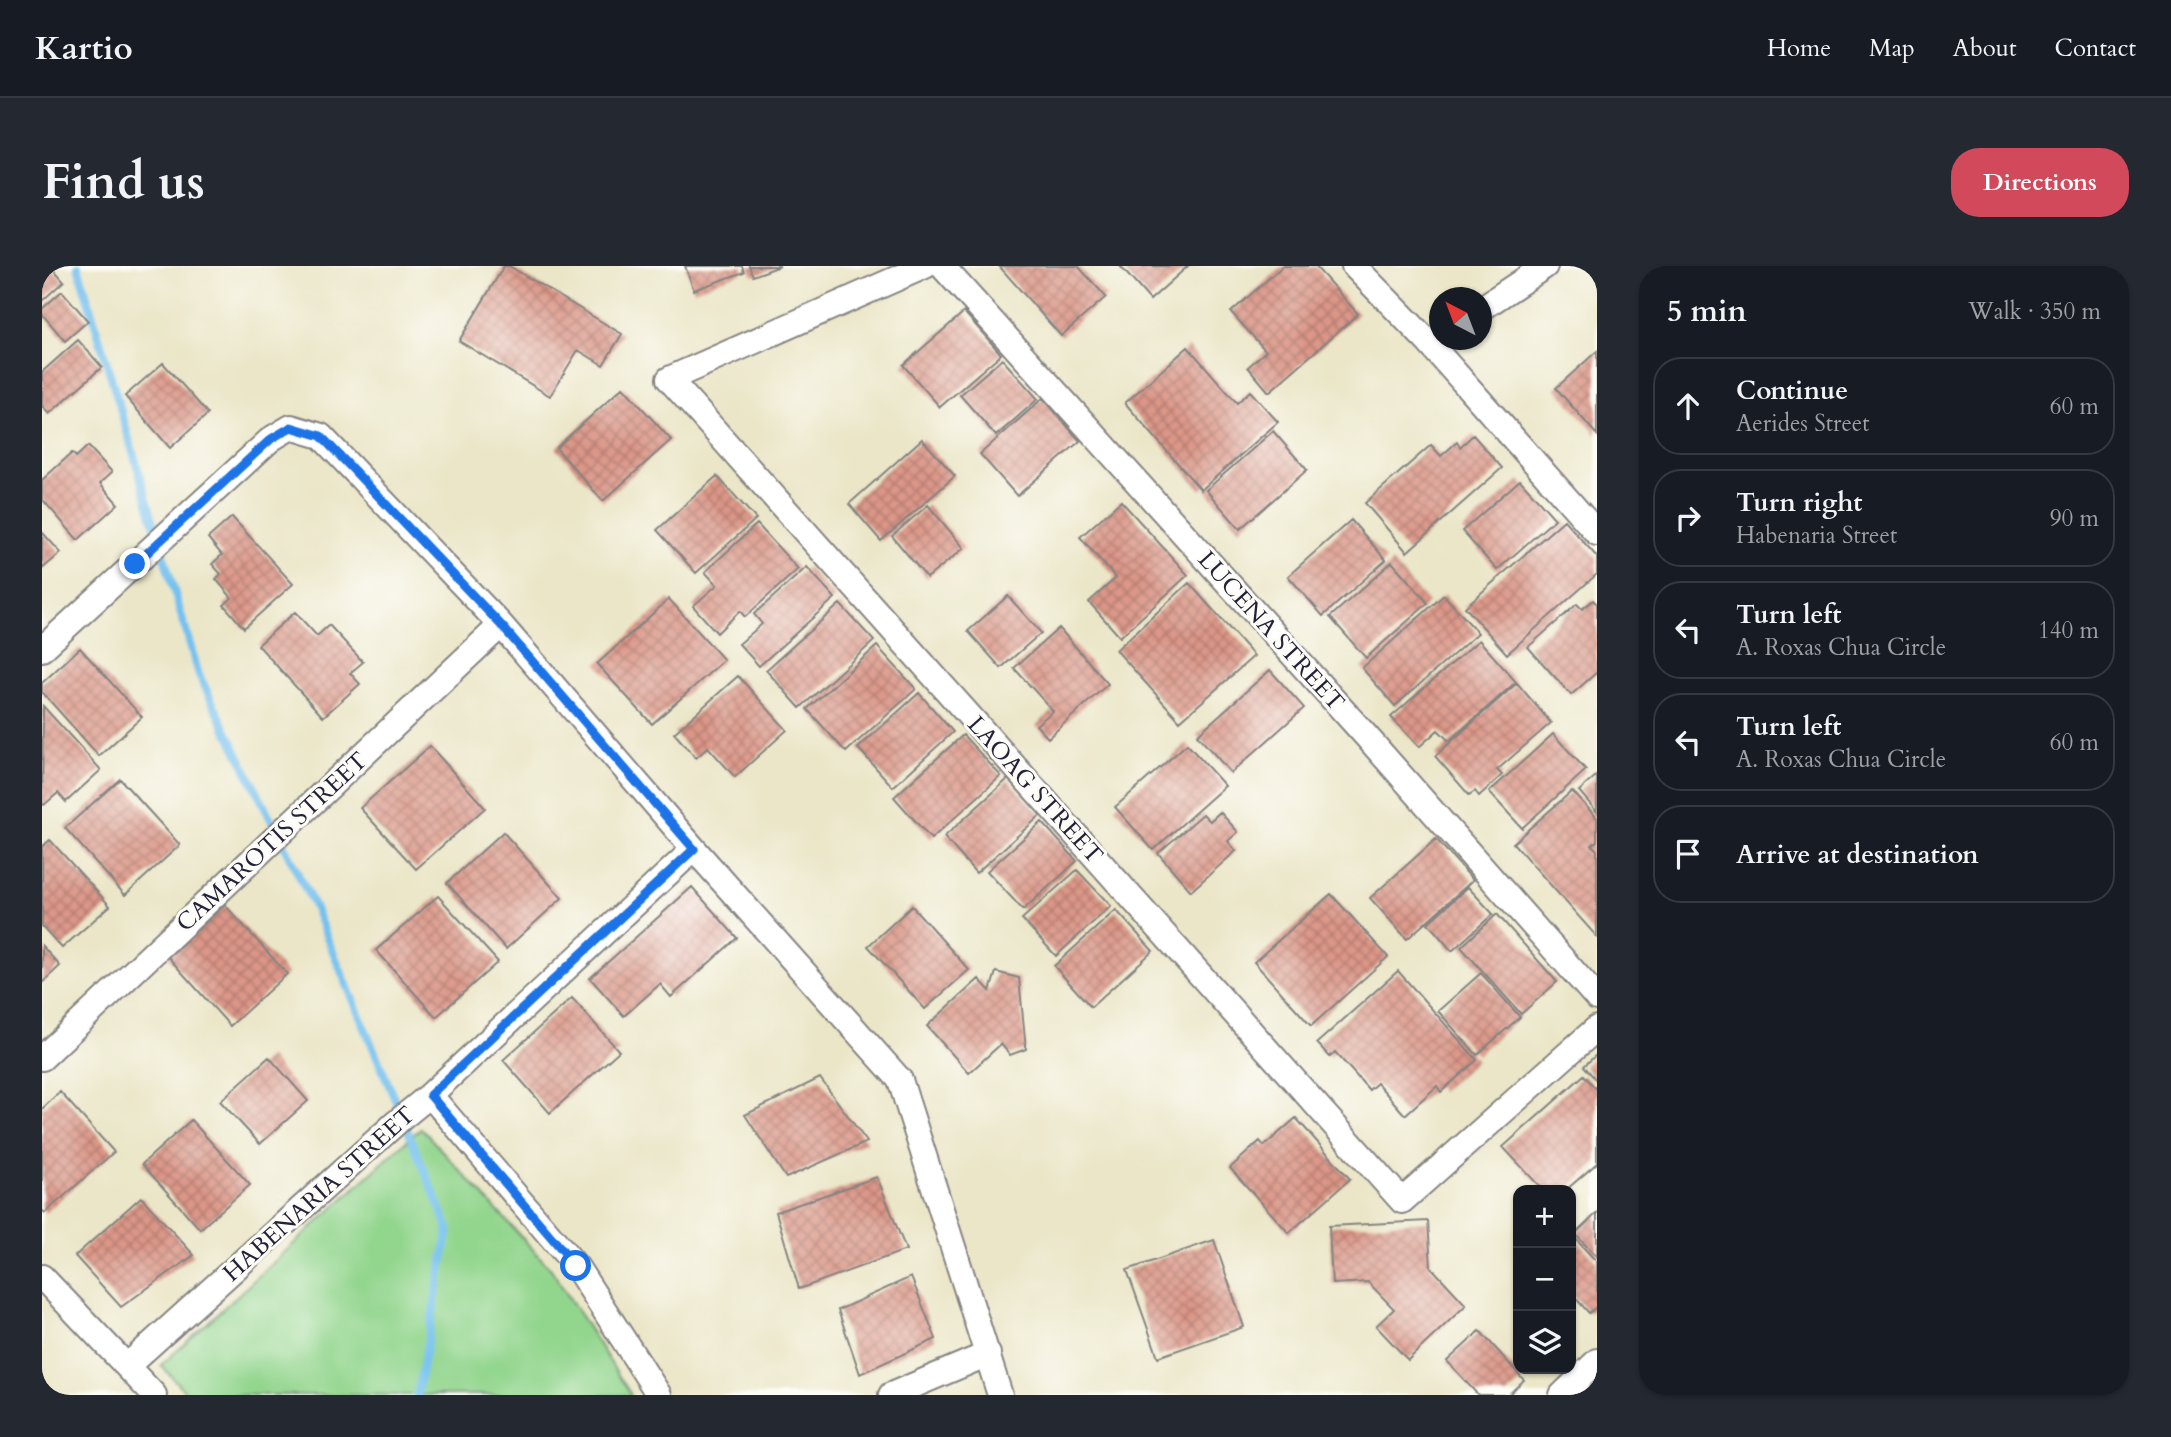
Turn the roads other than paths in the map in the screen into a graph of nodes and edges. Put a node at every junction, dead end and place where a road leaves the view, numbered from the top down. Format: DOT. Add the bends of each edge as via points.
graph roads {
  1 [pos="925,266"];
  2 [pos="942,266"];
  3 [pos="1354,266"];
  4 [pos="1545,266"];
  5 [pos="1492,301"];
  6 [pos="1429,334"];
  7 [pos="1443,350"];
  8 [pos="1597,533"];
  9 [pos="501,625"];
  10 [pos="42,649"];
  11 [pos="694,849"];
  12 [pos="1597,998"];
  13 [pos="1597,1028"];
  14 [pos="42,1058"];
  15 [pos="430,1095"];
  16 [pos="42,1277"];
  17 [pos="988,1354"];
  18 [pos="1597,1361"];
  19 [pos="127,1366"];
  20 [pos="153,1395"];
  21 [pos="659,1395"];
  22 [pos="891,1395"];
  23 [pos="1000,1395"];
  24 [pos="1562,1395"];
  1 -- 13 [label="street, LAOAG STREET" via="669,379 1402,1201"];
  2 -- 12 [label="street, LUCENA STREET"];
  3 -- 6 [label="street"];
  4 -- 5 [label="street"];
  7 -- 8 [label="street"];
  9 -- 10 [label="street" via="321,436 291,427 271,439"];
  9 -- 11 [label="street"];
  9 -- 14 [label="street, CAMAROTIS STREET"];
  11 -- 15 [label="street, HABENARIA STREET"];
  11 -- 17 [label="street" via="900,1080"];
  15 -- 19 [label="street, HABENARIA STREET"];
  15 -- 21 [label="street" via="576,1266"];
  16 -- 19 [label="street"];
  17 -- 22 [label="street"];
  17 -- 23 [label="street"];
  18 -- 24 [label="street"];
  19 -- 20 [label="street"];
}
